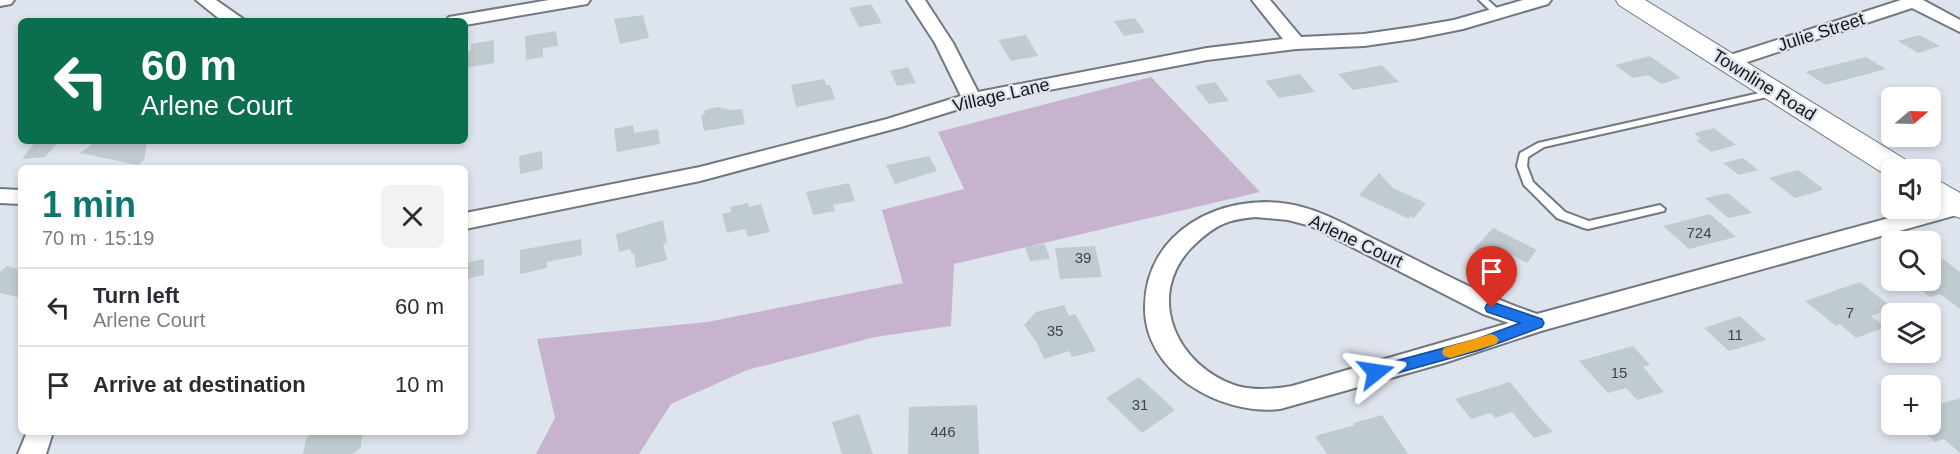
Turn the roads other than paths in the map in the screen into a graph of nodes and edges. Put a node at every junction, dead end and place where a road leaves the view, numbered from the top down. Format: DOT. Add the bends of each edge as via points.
graph roads {
  1 [pos="5,0"];
  2 [pos="205,0"];
  3 [pos="580,0"];
  4 [pos="916,0"];
  5 [pos="1261,0"];
  6 [pos="1542,0"];
  7 [pos="1628,0"];
  8 [pos="0,1"];
  9 [pos="1912,1"];
  10 [pos="1490,6"];
  11 [pos="230,18"];
  12 [pos="468,19"];
  13 [pos="1960,27"];
  14 [pos="1296,43"];
  15 [pos="1728,62"];
  16 [pos="1776,92"];
  17 [pos="972,99"];
  18 [pos="1883,159"];
  19 [pos="0,196"];
  20 [pos="1941,196"];
  21 [pos="18,197"];
  22 [pos="1960,207"];
  23 [pos="1660,209"];
  24 [pos="468,220"];
  25 [pos="1537,323"];
  26 [pos="39,435"];
  27 [pos="32,454"];
  1 -- 8 [label="street"];
  2 -- 11 [label="street"];
  3 -- 12 [label="street"];
  4 -- 17 [label="street" via="944,43"];
  5 -- 14 [label="street"];
  6 -- 10 [label="street, Village Lane"];
  7 -- 15 [label="street, Townline Road"];
  9 -- 13 [label="street"];
  9 -- 15 [label="street, Julie Street"];
  10 -- 14 [label="street, Village Lane" via="1457,25 1364,40"];
  14 -- 17 [label="street, Village Lane" via="1207,54"];
  15 -- 16 [label="street, Townline Road"];
  16 -- 18 [label="street, Townline Road"];
  16 -- 23 [label="lane" via="1541,145 1523,155 1528,183 1570,218 1588,225"];
  17 -- 24 [label="street, Village Lane" via="700,174"];
  19 -- 21 [label="street"];
  20 -- 22 [label="street"];
  22 -- 25 [label="street, Arlene Court"];
  25 -- 25 [label="street, Arlene Court" via="1480,344 1292,395 1256,400 1219,390 1191,374 1170,353 1158,324 1156,296 1165,264 1184,238 1210,220 1234,210 1255,209 1289,212 1319,221 1492,308"];
  26 -- 27 [label="street"];
}
